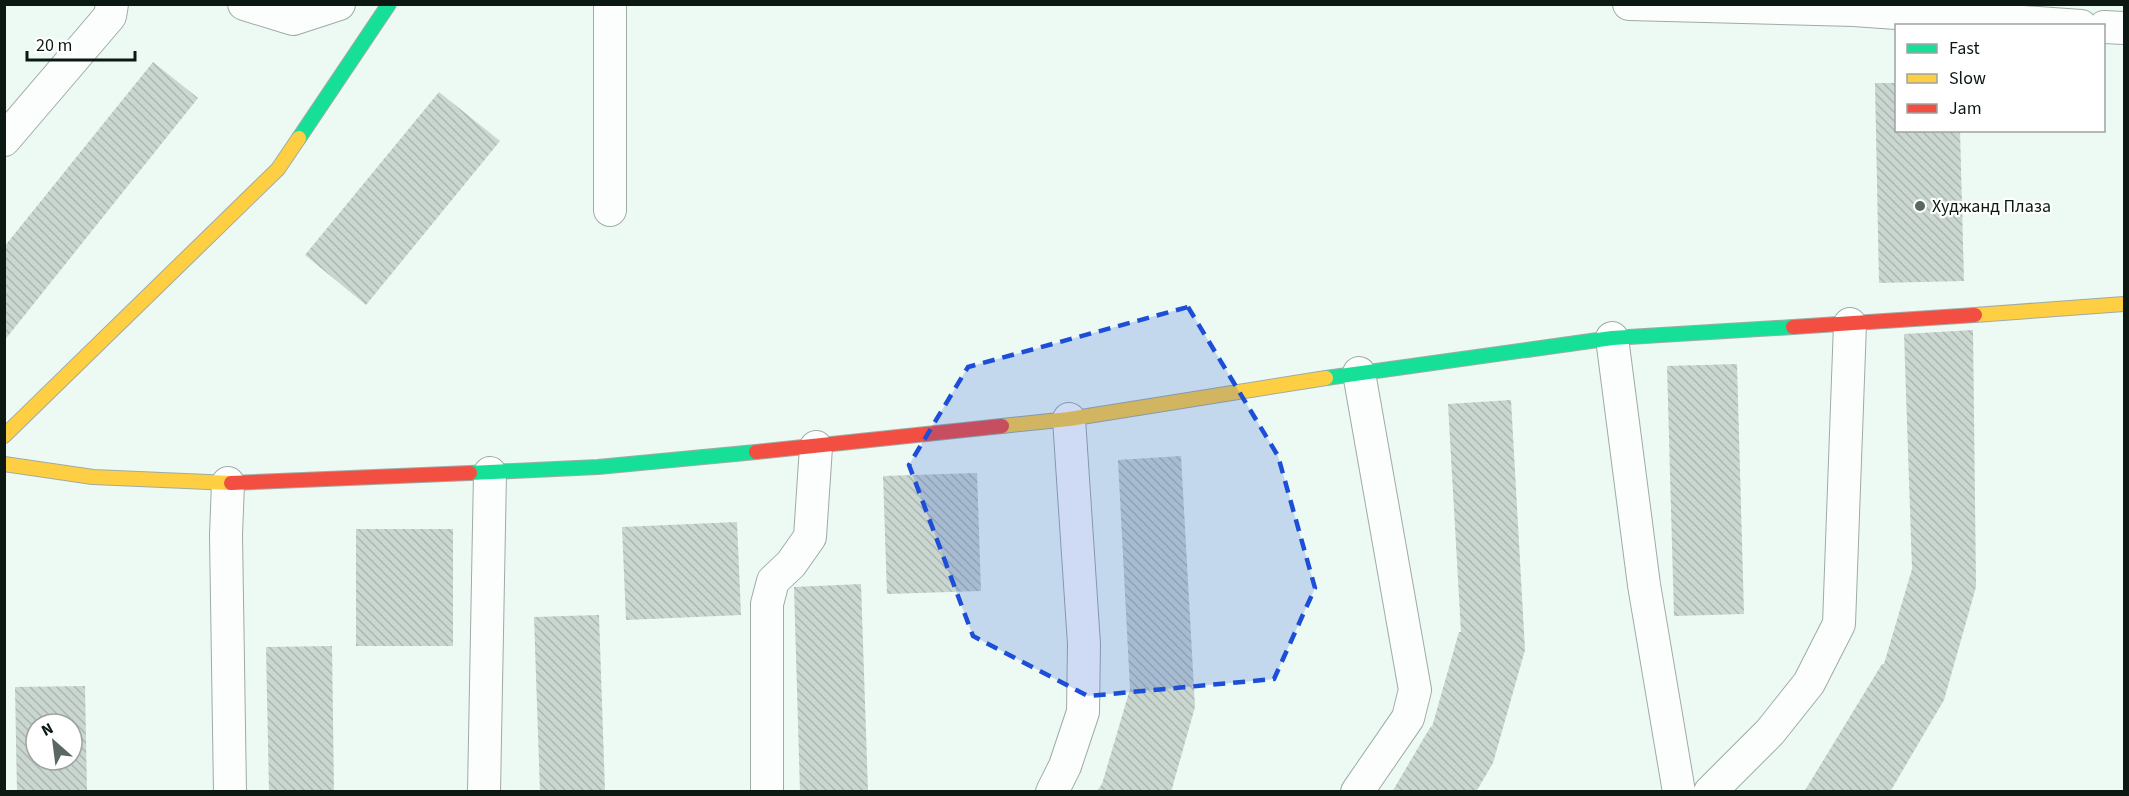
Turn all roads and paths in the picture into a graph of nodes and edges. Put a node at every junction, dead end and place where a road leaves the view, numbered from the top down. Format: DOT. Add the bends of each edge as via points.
graph roads {
  1 [pos="112,4"];
  2 [pos="244,4"];
  3 [pos="339,4"];
  4 [pos="389,4"];
  5 [pos="610,4"];
  6 [pos="1629,4"];
  7 [pos="1854,7"];
  8 [pos="2057,24"];
  9 [pos="2105,27"];
  10 [pos="2124,28"];
  11 [pos="4,140"];
  12 [pos="610,210"];
  13 [pos="2124,304"];
  14 [pos="1850,324"];
  15 [pos="1612,338"];
  16 [pos="1359,373"];
  17 [pos="1069,419"];
  18 [pos="4,436"];
  19 [pos="816,447"];
  20 [pos="4,464"];
  21 [pos="490,473"];
  22 [pos="228,483"];
  23 [pos="230,792"];
  24 [pos="484,792"];
  25 [pos="767,792"];
  26 [pos="1052,792"];
  27 [pos="1357,792"];
  28 [pos="1679,792"];
  29 [pos="1710,792"];
  1 -- 11 [label="street" via="110,16"];
  2 -- 3 [label="street" via="293,20"];
  4 -- 18 [label="street" via="278,169"];
  5 -- 12 [label="street"];
  6 -- 7 [label="street"];
  7 -- 8 [label="street"];
  9 -- 10 [label="street"];
  13 -- 14 [label="street"];
  14 -- 15 [label="street"];
  14 -- 29 [label="street" via="1839,624 1809,683 1770,732"];
  15 -- 16 [label="street"];
  15 -- 28 [label="street" via="1644,585"];
  16 -- 17 [label="street"];
  16 -- 27 [label="street" via="1415,690 1408,718"];
  17 -- 19 [label="street"];
  17 -- 26 [label="street" via="1084,644 1083,712"];
  19 -- 21 [label="street"];
  19 -- 25 [label="street" via="810,537 792,564 773,581 767,604"];
  20 -- 22 [label="street" via="93,477"];
  21 -- 22 [label="street"];
  21 -- 24 [label="street"];
  22 -- 23 [label="street"];
}
